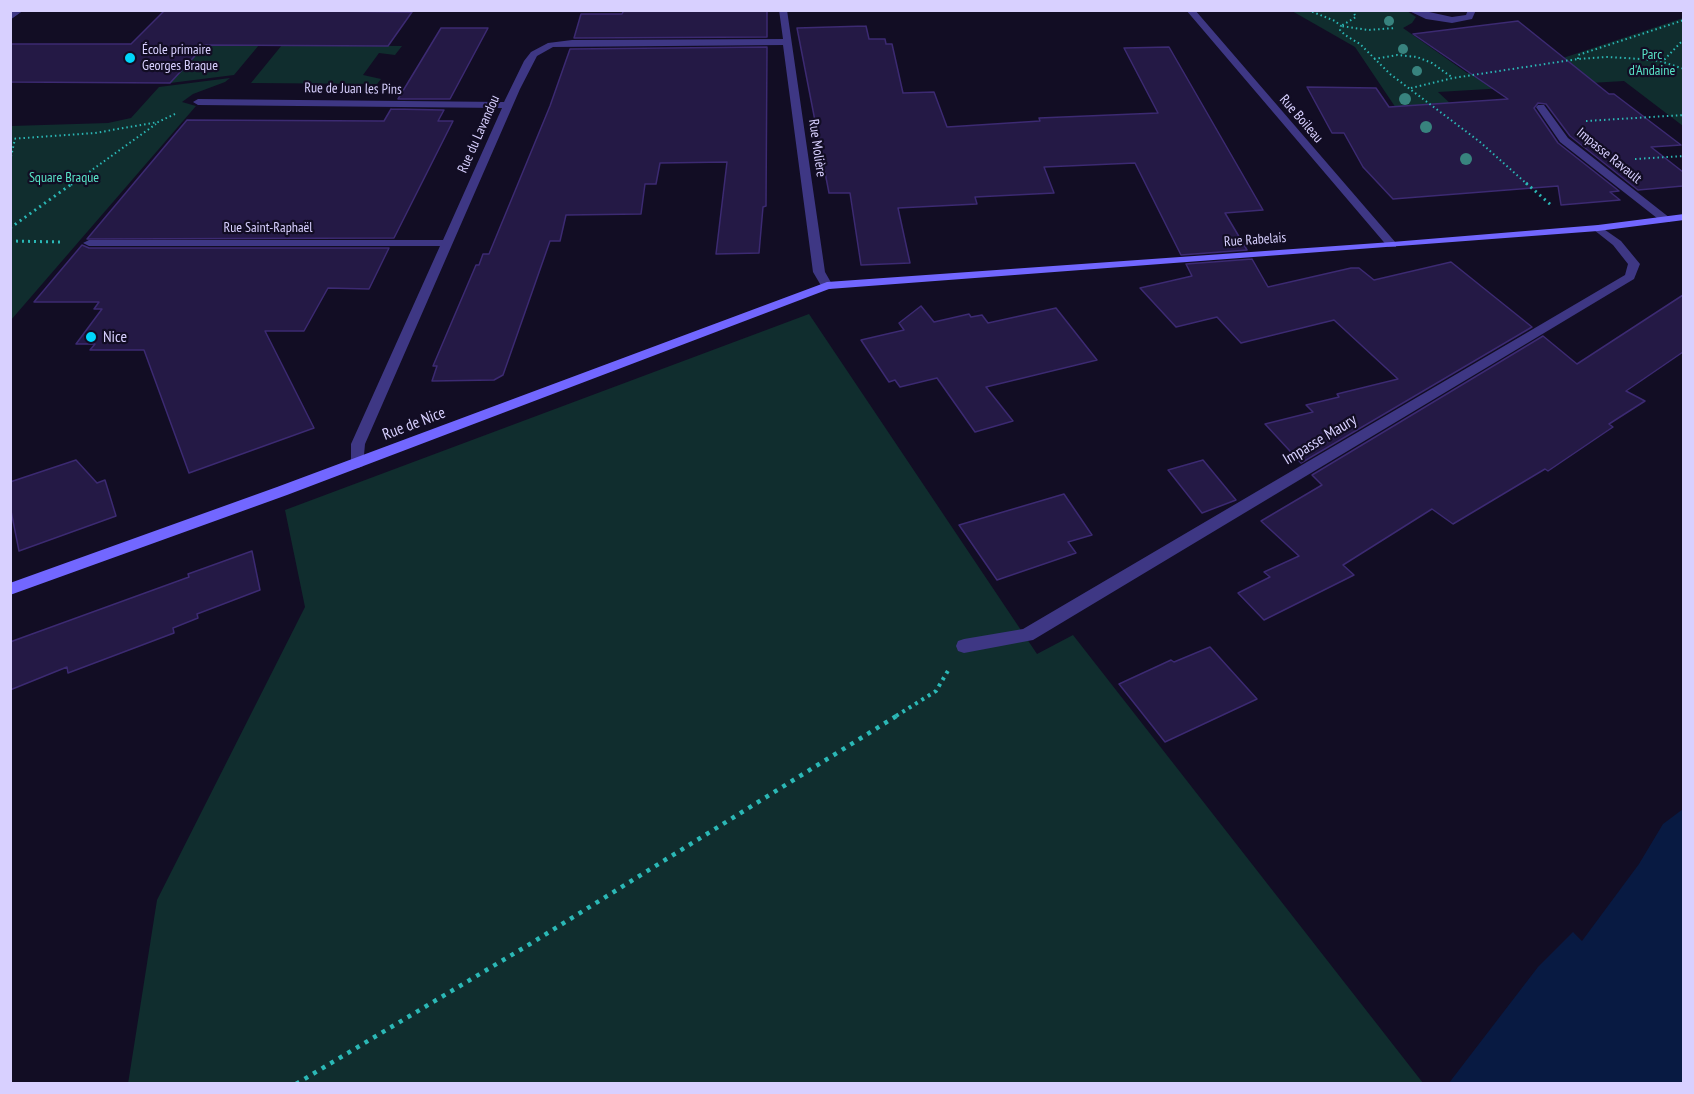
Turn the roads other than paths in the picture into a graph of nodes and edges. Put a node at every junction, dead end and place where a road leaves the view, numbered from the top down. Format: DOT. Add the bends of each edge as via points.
graph roads {
  1 [pos="20,10"];
  2 [pos="783,10"];
  3 [pos="1190,10"];
  4 [pos="1472,10"];
  5 [pos="1415,12"];
  6 [pos="10,18"];
  7 [pos="787,42"];
  8 [pos="198,102"];
  9 [pos="508,105"];
  10 [pos="1541,107"];
  11 [pos="1683,218"];
  12 [pos="1666,220"];
  13 [pos="1598,228"];
  14 [pos="89,243"];
  15 [pos="447,243"];
  16 [pos="1392,245"];
  17 [pos="827,286"];
  18 [pos="358,463"];
  19 [pos="10,588"];
  20 [pos="964,646"];
  1 -- 6 [label="street"];
  2 -- 7 [label="street, Rue Molière"];
  3 -- 16 [label="street, Rue Boileau"];
  4 -- 5 [label="street" via="1469,16 1452,20"];
  7 -- 9 [label="street, Rue du Lavandou" via="551,45 527,63"];
  7 -- 17 [label="street, Rue Molière" via="819,273"];
  8 -- 9 [label="street, Rue de Juan les Pins"];
  9 -- 15 [label="street, Rue du Lavandou"];
  10 -- 12 [label="street, Impasse Ravault" via="1564,140"];
  11 -- 12 [label="street, Rue Rabelais"];
  12 -- 13 [label="street, Rue Rabelais"];
  13 -- 16 [label="street, Rue Rabelais"];
  13 -- 20 [label="street, Impasse Maury" via="1634,264 1630,278 1027,635"];
  14 -- 15 [label="street, Rue Saint-Raphaël"];
  15 -- 18 [label="street, Rue du Lavandou" via="358,444"];
  16 -- 17 [label="street, Rue Rabelais"];
  17 -- 18 [label="street, Rue de Nice"];
  18 -- 19 [label="street, Rue de Nice"];
}
